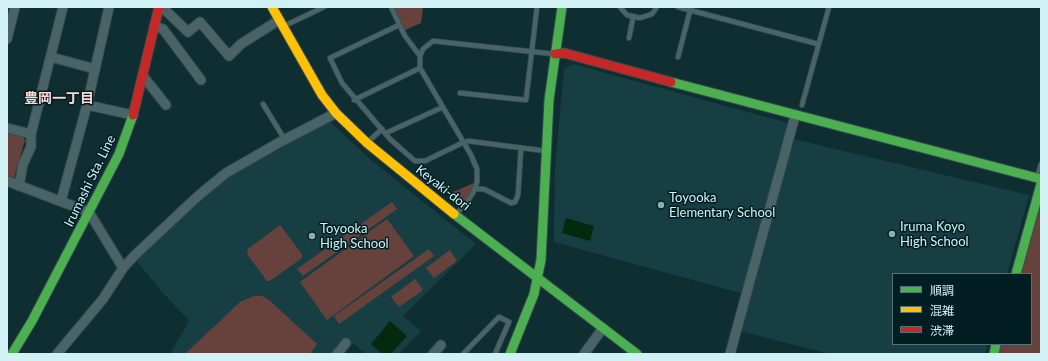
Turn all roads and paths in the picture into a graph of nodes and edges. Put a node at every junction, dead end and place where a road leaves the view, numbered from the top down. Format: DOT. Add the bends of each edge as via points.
graph roads {
  1 [pos="14,7"];
  2 [pos="63,7"];
  3 [pos="109,7"];
  4 [pos="159,7"];
  5 [pos="162,7"];
  6 [pos="272,7"];
  7 [pos="324,7"];
  8 [pos="391,7"];
  9 [pos="538,7"];
  10 [pos="562,7"];
  11 [pos="620,7"];
  12 [pos="657,7"];
  13 [pos="678,7"];
  14 [pos="828,7"];
  15 [pos="690,8"];
  16 [pos="633,18"];
  17 [pos="281,23"];
  18 [pos="399,25"];
  19 [pos="154,26"];
  20 [pos="629,38"];
  21 [pos="7,39"];
  22 [pos="818,44"];
  23 [pos="531,52"];
  24 [pos="554,54"];
  25 [pos="420,56"];
  26 [pos="51,57"];
  27 [pos="678,57"];
  28 [pos="420,68"];
  29 [pos="95,69"];
  30 [pos="143,76"];
  31 [pos="201,80"];
  32 [pos="460,93"];
  33 [pos="354,100"];
  34 [pos="263,104"];
  35 [pos="87,105"];
  36 [pos="166,105"];
  37 [pos="802,105"];
  38 [pos="443,107"];
  39 [pos="336,113"];
  40 [pos="133,115"];
  41 [pos="795,116"];
  42 [pos="7,128"];
  43 [pos="382,129"];
  44 [pos="386,133"];
  45 [pos="31,134"];
  46 [pos="285,140"];
  47 [pos="466,142"];
  48 [pos="366,143"];
  49 [pos="521,148"];
  50 [pos="546,151"];
  51 [pos="1041,164"];
  52 [pos="1040,180"];
  53 [pos="7,182"];
  54 [pos="19,186"];
  55 [pos="475,189"];
  56 [pos="60,201"];
  57 [pos="89,212"];
  58 [pos="455,215"];
  59 [pos="123,268"];
  60 [pos="1016,273"];
  61 [pos="538,277"];
  62 [pos="603,328"];
  63 [pos="346,343"];
  64 [pos="441,345"];
  65 [pos="466,353"];
  66 [pos="12,354"];
  67 [pos="57,354"];
  68 [pos="337,354"];
  69 [pos="433,354"];
  70 [pos="495,354"];
  71 [pos="510,354"];
  72 [pos="584,354"];
  73 [pos="636,354"];
  74 [pos="730,354"];
  1 -- 21 [label="street"];
  2 -- 26 [label="street"];
  3 -- 29 [label="street"];
  4 -- 19 [label="street, Irumashi Sta. Line"];
  5 -- 17 [label="street" via="188,32 200,22 229,56 241,44"];
  6 -- 17 [label="street, Keyaki-dori"];
  7 -- 17 [label="lane"];
  8 -- 18 [label="lane"];
  9 -- 23 [label="lane"];
  10 -- 24 [label="street"];
  11 -- 16 [label="lane"];
  12 -- 16 [label="lane" via="646,17"];
  13 -- 15 [label="lane"];
  14 -- 22 [label="lane"];
  15 -- 22 [label="lane"];
  15 -- 27 [label="lane"];
  16 -- 20 [label="lane"];
  17 -- 39 [label="street, Keyaki-dori" via="316,86"];
  18 -- 25 [label="lane"];
  18 -- 33 [label="lane" via="330,58"];
  19 -- 30 [label="street, Irumashi Sta. Line"];
  19 -- 31 [label="street" via="163,29"];
  22 -- 37 [label="lane"];
  23 -- 24 [label="lane"];
  23 -- 25 [label="lane" via="433,40 423,49"];
  23 -- 32 [label="lane" via="526,100"];
  24 -- 41 [label="street" via="564,53"];
  24 -- 50 [label="street"];
  25 -- 28 [label="lane"];
  26 -- 29 [label="street"];
  26 -- 45 [label="street"];
  28 -- 33 [label="lane"];
  28 -- 38 [label="lane"];
  29 -- 35 [label="street"];
  30 -- 36 [label="street"];
  30 -- 40 [label="street, Irumashi Sta. Line"];
  33 -- 43 [label="lane"];
  34 -- 46 [label="lane"];
  35 -- 40 [label="street"];
  35 -- 56 [label="street"];
  38 -- 44 [label="lane"];
  38 -- 47 [label="lane"];
  39 -- 46 [label="street"];
  39 -- 48 [label="street, Keyaki-dori"];
  40 -- 57 [label="street, Irumashi Sta. Line" via="120,154"];
  41 -- 52 [label="street"];
  41 -- 74 [label="street"];
  42 -- 45 [label="street"];
  43 -- 44 [label="lane"];
  43 -- 48 [label="lane"];
  44 -- 47 [label="lane" via="415,161 420,162"];
  45 -- 54 [label="street" via="31,147 23,164"];
  46 -- 59 [label="street" via="226,173 135,254"];
  47 -- 49 [label="lane"];
  47 -- 55 [label="lane" via="477,169"];
  48 -- 58 [label="street, Keyaki-dori"];
  49 -- 50 [label="lane"];
  49 -- 55 [label="lane" via="518,195 515,202 511,203 484,189"];
  50 -- 61 [label="street" via="543,242"];
  51 -- 52 [label="lane"];
  52 -- 60 [label="street"];
  53 -- 54 [label="street"];
  54 -- 56 [label="street"];
  55 -- 58 [label="lane" via="468,202"];
  56 -- 57 [label="street"];
  57 -- 59 [label="street"];
  57 -- 66 [label="street, Irumashi Sta. Line"];
  58 -- 61 [label="street, Keyaki-dori"];
  59 -- 67 [label="street" via="104,299"];
  61 -- 62 [label="street, Keyaki-dori"];
  61 -- 71 [label="street" via="530,305"];
  62 -- 72 [label="street"];
  62 -- 73 [label="street, Keyaki-dori"];
  63 -- 68 [label="street"];
  64 -- 69 [label="street"];
  65 -- 70 [label="lane" via="499,317 509,322"];
}
